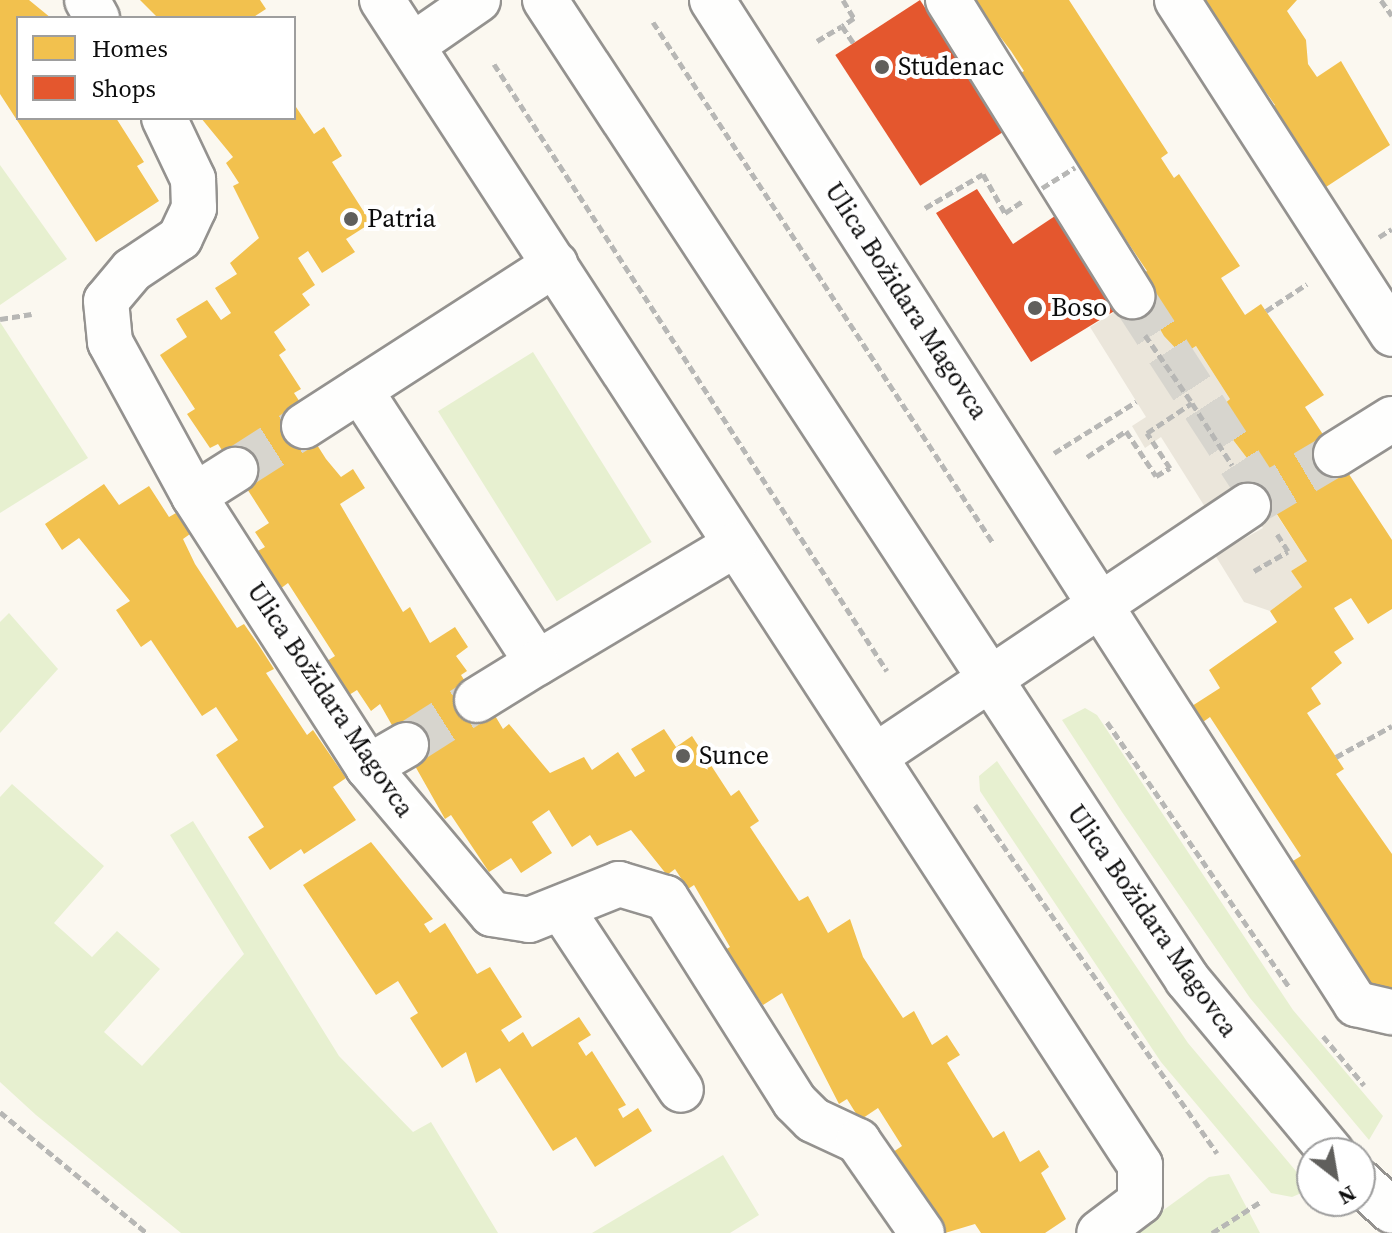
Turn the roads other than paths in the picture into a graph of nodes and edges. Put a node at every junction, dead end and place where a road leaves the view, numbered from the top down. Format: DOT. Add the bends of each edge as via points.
graph roads {
  1 [pos="382,0"];
  2 [pos="478,0"];
  3 [pos="545,0"];
  4 [pos="712,0"];
  5 [pos="948,0"];
  6 [pos="1177,0"];
  7 [pos="413,45"];
  8 [pos="165,120"];
  9 [pos="555,264"];
  10 [pos="1136,312"];
  11 [pos="1392,334"];
  12 [pos="360,390"];
  13 [pos="1392,419"];
  14 [pos="304,426"];
  15 [pos="1336,454"];
  16 [pos="235,470"];
  17 [pos="194,496"];
  18 [pos="1248,506"];
  19 [pos="735,545"];
  20 [pos="1099,603"];
  21 [pos="537,663"];
  22 [pos="988,677"];
  23 [pos="477,700"];
  24 [pos="406,745"];
  25 [pos="877,755"];
  26 [pos="368,767"];
  27 [pos="563,911"];
  28 [pos="1392,1012"];
  29 [pos="681,1090"];
  30 [pos="1319,1137"];
  31 [pos="1376,1196"];
  32 [pos="1392,1211"];
  33 [pos="922,1233"];
  34 [pos="1099,1233"];
  1 -- 7 [label="street"];
  2 -- 7 [label="street"];
  3 -- 22 [label="street, Ulica Božidara Magovca"];
  4 -- 20 [label="street, Ulica Božidara Magovca"];
  5 -- 10 [label="street"];
  6 -- 11 [label="street"];
  7 -- 9 [label="street"];
  8 -- 17 [label="street, Ulica Božidara Magovca" via="193,179 194,208 180,238 117,284 104,320"];
  9 -- 12 [label="street"];
  9 -- 19 [label="street"];
  12 -- 14 [label="street"];
  12 -- 21 [label="street"];
  13 -- 15 [label="street"];
  16 -- 17 [label="street"];
  17 -- 26 [label="street, Ulica Božidara Magovca"];
  18 -- 20 [label="street"];
  19 -- 21 [label="street"];
  19 -- 25 [label="street"];
  20 -- 22 [label="street"];
  20 -- 28 [label="street, Ulica Božidara Magovca" via="1356,1004"];
  21 -- 23 [label="street"];
  22 -- 25 [label="street"];
  22 -- 30 [label="street, Ulica Božidara Magovca" via="1187,979"];
  24 -- 26 [label="street"];
  25 -- 34 [label="street" via="1140,1165 1140,1202"];
  26 -- 27 [label="street, Ulica Božidara Magovca" via="476,903 492,914 529,920"];
  27 -- 29 [label="street"];
  27 -- 33 [label="street, Ulica Božidara Magovca" via="619,884 666,898 795,1102 813,1120 858,1141"];
  31 -- 32 [label="street"];
}
